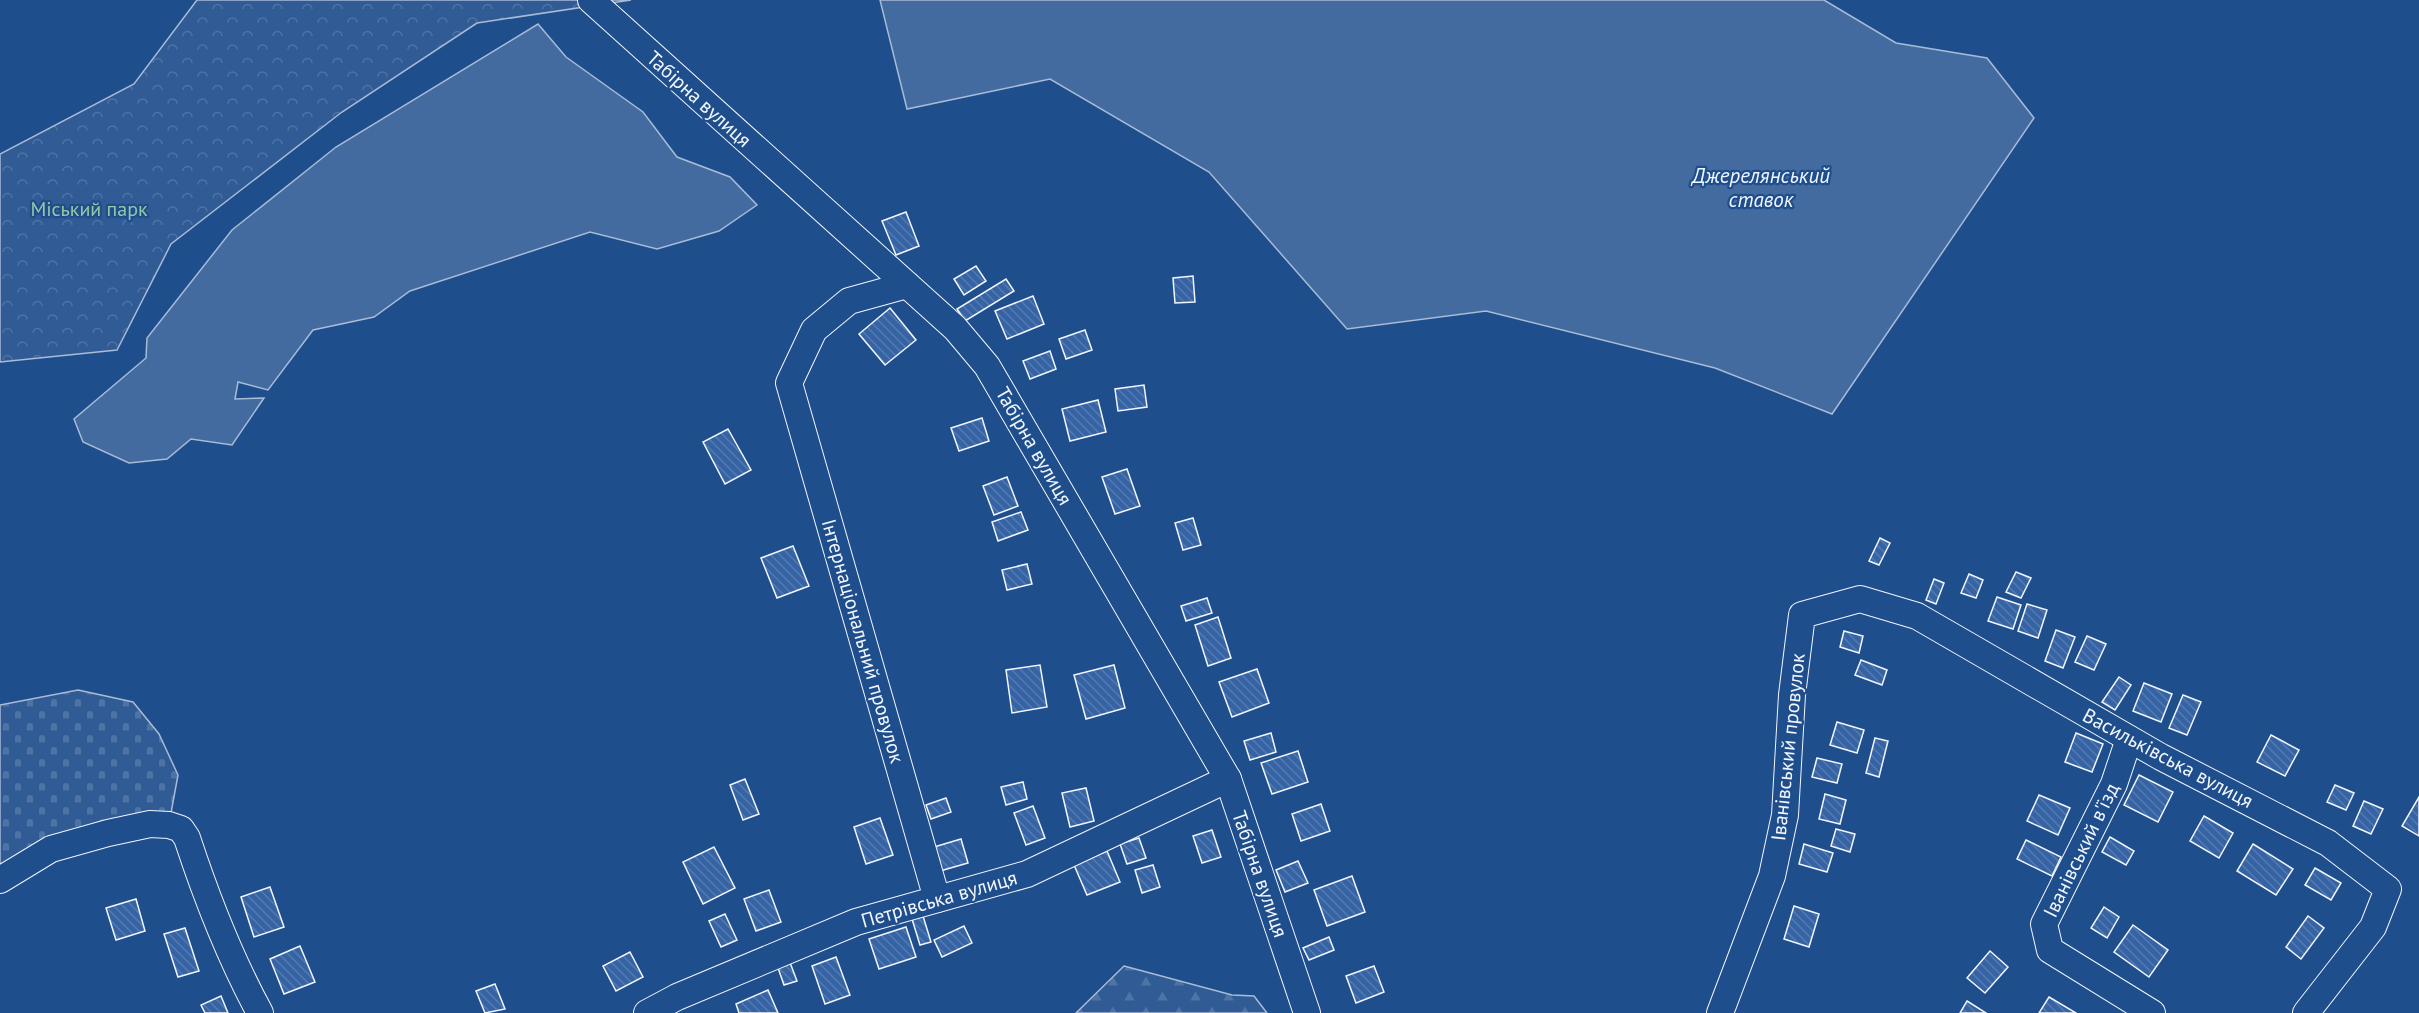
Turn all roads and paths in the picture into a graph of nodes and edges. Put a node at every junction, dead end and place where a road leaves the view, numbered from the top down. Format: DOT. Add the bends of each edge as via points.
graph roads {
  1 [pos="591,0"];
  2 [pos="906,285"];
  3 [pos="1802,615"];
  4 [pos="2129,739"];
  5 [pos="1228,779"];
  6 [pos="0,880"];
  7 [pos="937,899"];
  8 [pos="260,1013"];
  9 [pos="646,1013"];
  10 [pos="1307,1013"];
  11 [pos="1720,1013"];
  12 [pos="2152,1013"];
  13 [pos="2306,1013"];
  1 -- 2 [label="street, Табірна вулиця"];
  2 -- 5 [label="street, Табірна вулиця" via="955,328 987,366"];
  2 -- 7 [label="street, Інтернаціональний провулок" via="849,301 814,330 789,383"];
  3 -- 4 [label="street, Васильківська вулиця" via="1860,599 1917,616"];
  3 -- 11 [label="street, Іванівський провулок" via="1792,695 1785,815 1772,876"];
  4 -- 12 [label="street, Іванівський в'їзд" via="2114,784 2044,924 2050,950"];
  4 -- 13 [label="street, Васильківська вулиця" via="2328,843 2388,889 2373,927"];
  5 -- 7 [label="street, Петрівська вулиця" via="1027,873"];
  5 -- 10 [label="street, Табірна вулиця"];
  6 -- 8 [label="street" via="51,849 150,824 181,829 213,918"];
  7 -- 9 [label="street, Петрівська вулиця" via="856,922"];
}
